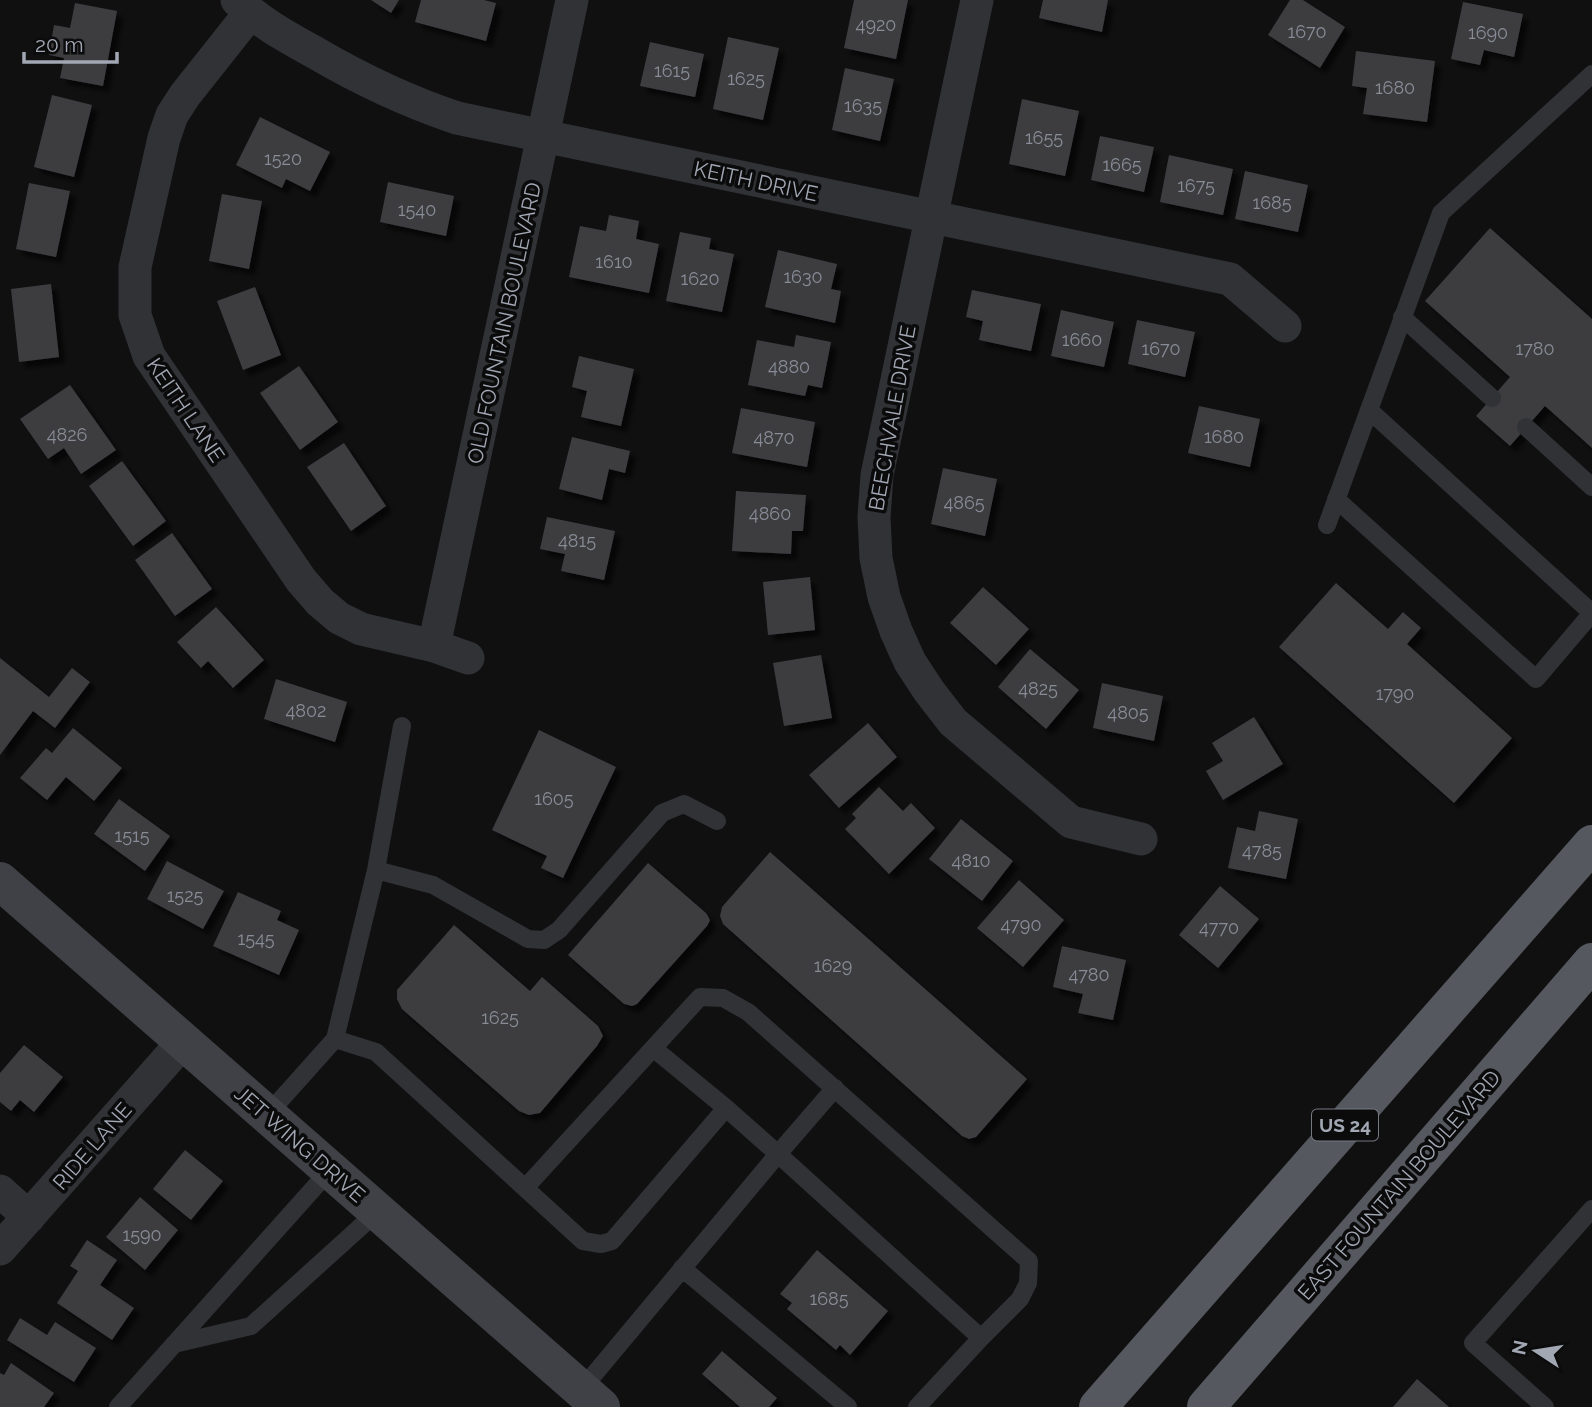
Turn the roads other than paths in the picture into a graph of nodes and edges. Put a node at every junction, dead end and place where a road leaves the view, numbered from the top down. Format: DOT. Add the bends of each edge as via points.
graph roads {
  1 [pos="572,0"];
  2 [pos="977,0"];
  3 [pos="244,7"];
  4 [pos="1592,74"];
  5 [pos="544,137"];
  6 [pos="930,218"];
  7 [pos="1402,317"];
  8 [pos="1285,326"];
  9 [pos="1492,398"];
  10 [pos="1369,410"];
  11 [pos="1526,427"];
  12 [pos="1592,487"];
  13 [pos="1336,499"];
  14 [pos="1327,525"];
  15 [pos="1592,613"];
  16 [pos="434,646"];
  17 [pos="468,659"];
  18 [pos="402,726"];
  19 [pos="717,821"];
  20 [pos="1141,839"];
  21 [pos="1592,844"];
  22 [pos="376,870"];
  23 [pos="0,881"];
  24 [pos="1592,962"];
  25 [pos="335,1039"];
  26 [pos="183,1042"];
  27 [pos="653,1048"];
  28 [pos="835,1088"];
  29 [pos="726,1108"];
  30 [pos="267,1115"];
  31 [pos="778,1154"];
  32 [pos="330,1170"];
  33 [pos="525,1188"];
  34 [pos="0,1191"];
  35 [pos="1592,1209"];
  36 [pos="377,1212"];
  37 [pos="29,1217"];
  38 [pos="0,1250"];
  39 [pos="682,1268"];
  40 [pos="981,1338"];
  41 [pos="174,1344"];
  42 [pos="591,1398"];
  43 [pos="118,1407"];
  44 [pos="848,1407"];
  45 [pos="917,1407"];
  46 [pos="1098,1407"];
  47 [pos="1206,1407"];
  48 [pos="1545,1407"];
  1 -- 5 [label="street, OLD FOUNTAIN BOULEVARD"];
  2 -- 6 [label="street, BEECHVALE DRIVE"];
  3 -- 5 [label="street, KEITH DRIVE" via="290,39 376,87 457,118"];
  3 -- 16 [label="street, KEITH LANE" via="172,115 135,267 135,315 149,356 320,602 361,629"];
  4 -- 7 [label="lane" via="1441,213"];
  5 -- 6 [label="street, KEITH DRIVE"];
  5 -- 16 [label="street, OLD FOUNTAIN BOULEVARD"];
  6 -- 8 [label="street, KEITH DRIVE" via="1230,279"];
  6 -- 20 [label="street, BEECHVALE DRIVE" via="874,507 877,558 895,631 910,662 953,722 1071,822"];
  7 -- 9 [label="lane"];
  7 -- 10 [label="lane"];
  10 -- 13 [label="lane"];
  10 -- 15 [label="lane"];
  11 -- 12 [label="lane"];
  13 -- 14 [label="lane"];
  13 -- 15 [label="lane" via="1536,679"];
  16 -- 17 [label="street, KEITH LANE"];
  18 -- 22 [label="lane"];
  19 -- 22 [label="lane" via="684,804 662,813 559,930 544,940 528,939 433,885"];
  21 -- 46 [label="highway, US 24"];
  22 -- 25 [label="lane"];
  23 -- 26 [label="main road, JET WING DRIVE"];
  24 -- 47 [label="highway, EAST FOUNTAIN BOULEVARD"];
  25 -- 30 [label="lane"];
  25 -- 33 [label="lane" via="376,1052"];
  26 -- 30 [label="main road, JET WING DRIVE"];
  26 -- 37 [label="street, RIDE LANE"];
  27 -- 28 [label="lane" via="700,997 723,998 748,1012"];
  27 -- 29 [label="lane"];
  27 -- 33 [label="lane"];
  28 -- 31 [label="lane"];
  28 -- 40 [label="lane" via="1029,1261 1028,1283 1020,1299"];
  29 -- 31 [label="lane"];
  29 -- 33 [label="lane" via="612,1241 583,1241"];
  30 -- 32 [label="main road, JET WING DRIVE"];
  31 -- 39 [label="lane"];
  31 -- 40 [label="lane"];
  32 -- 36 [label="main road, JET WING DRIVE"];
  32 -- 41 [label="lane"];
  34 -- 37 [label="street"];
  35 -- 48 [label="lane" via="1473,1343"];
  36 -- 41 [label="lane" via="251,1326"];
  36 -- 42 [label="main road, JET WING DRIVE"];
  37 -- 38 [label="street, RIDE LANE"];
  39 -- 42 [label="lane"];
  39 -- 44 [label="lane"];
  40 -- 45 [label="lane"];
  41 -- 43 [label="lane"];
}
